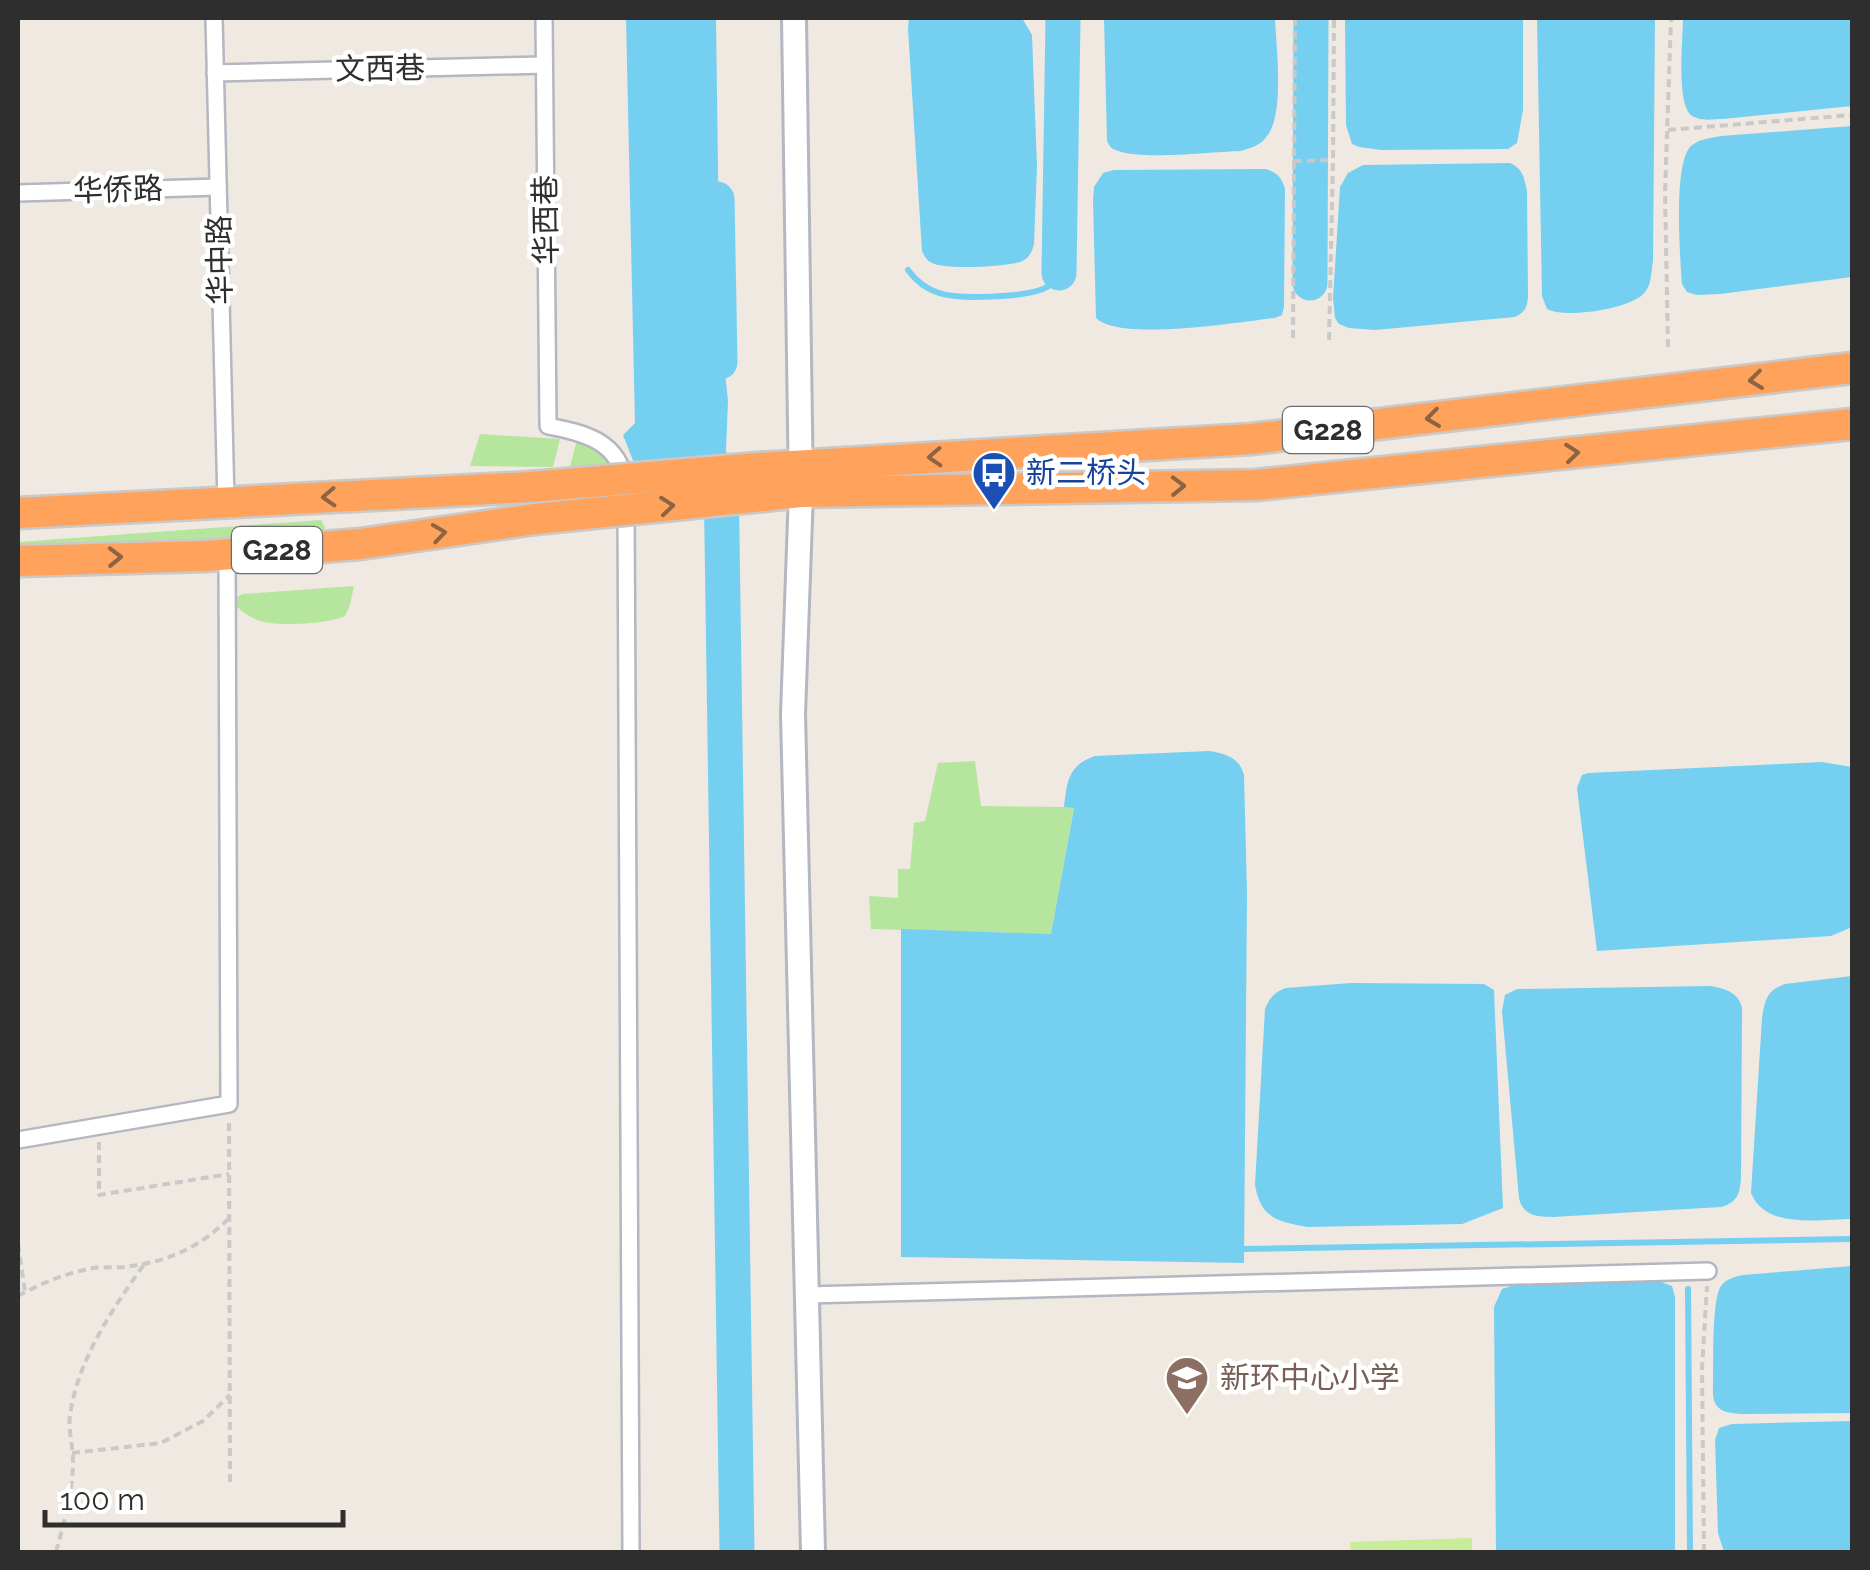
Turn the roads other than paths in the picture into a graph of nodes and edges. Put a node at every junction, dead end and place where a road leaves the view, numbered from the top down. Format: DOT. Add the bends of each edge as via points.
graph roads {
  1 [pos="214,18"];
  2 [pos="544,18"];
  3 [pos="794,18"];
  4 [pos="544,64"];
  5 [pos="216,73"];
  6 [pos="218,188"];
  7 [pos="18,193"];
  8 [pos="1852,368"];
  9 [pos="1852,424"];
  10 [pos="801,478"];
  11 [pos="761,482"];
  12 [pos="226,502"];
  13 [pos="18,513"];
  14 [pos="228,543"];
  15 [pos="18,561"];
  16 [pos="18,1140"];
  17 [pos="1708,1271"];
  18 [pos="807,1295"];
  19 [pos="631,1552"];
  20 [pos="813,1552"];
  1 -- 5 [label="street, 华中路"];
  2 -- 4 [label="street, 华西巷"];
  3 -- 10 [label="street"];
  4 -- 5 [label="street, 文西巷"];
  4 -- 19 [label="street, 华西巷" via="548,424 611,451 620,461 626,492"];
  5 -- 6 [label="street, 华中路"];
  6 -- 7 [label="street, 华侨路"];
  6 -- 12 [label="street, 华中路"];
  8 -- 10 [label="highway, G228, one-way" via="1250,439"];
  10 -- 9 [label="highway, G228, one-way" via="1256,485"];
  10 -- 11 [label="highway, G228"];
  10 -- 18 [label="street" via="792,714"];
  11 -- 12 [label="highway, G228, one-way, bridge"];
  15 -- 11 [label="highway, G228, one-way, bridge" via="360,544"];
  12 -- 13 [label="highway, G228"];
  14 -- 16 [label="street" via="229,1104"];
  17 -- 18 [label="street"];
  18 -- 20 [label="street"];
}
